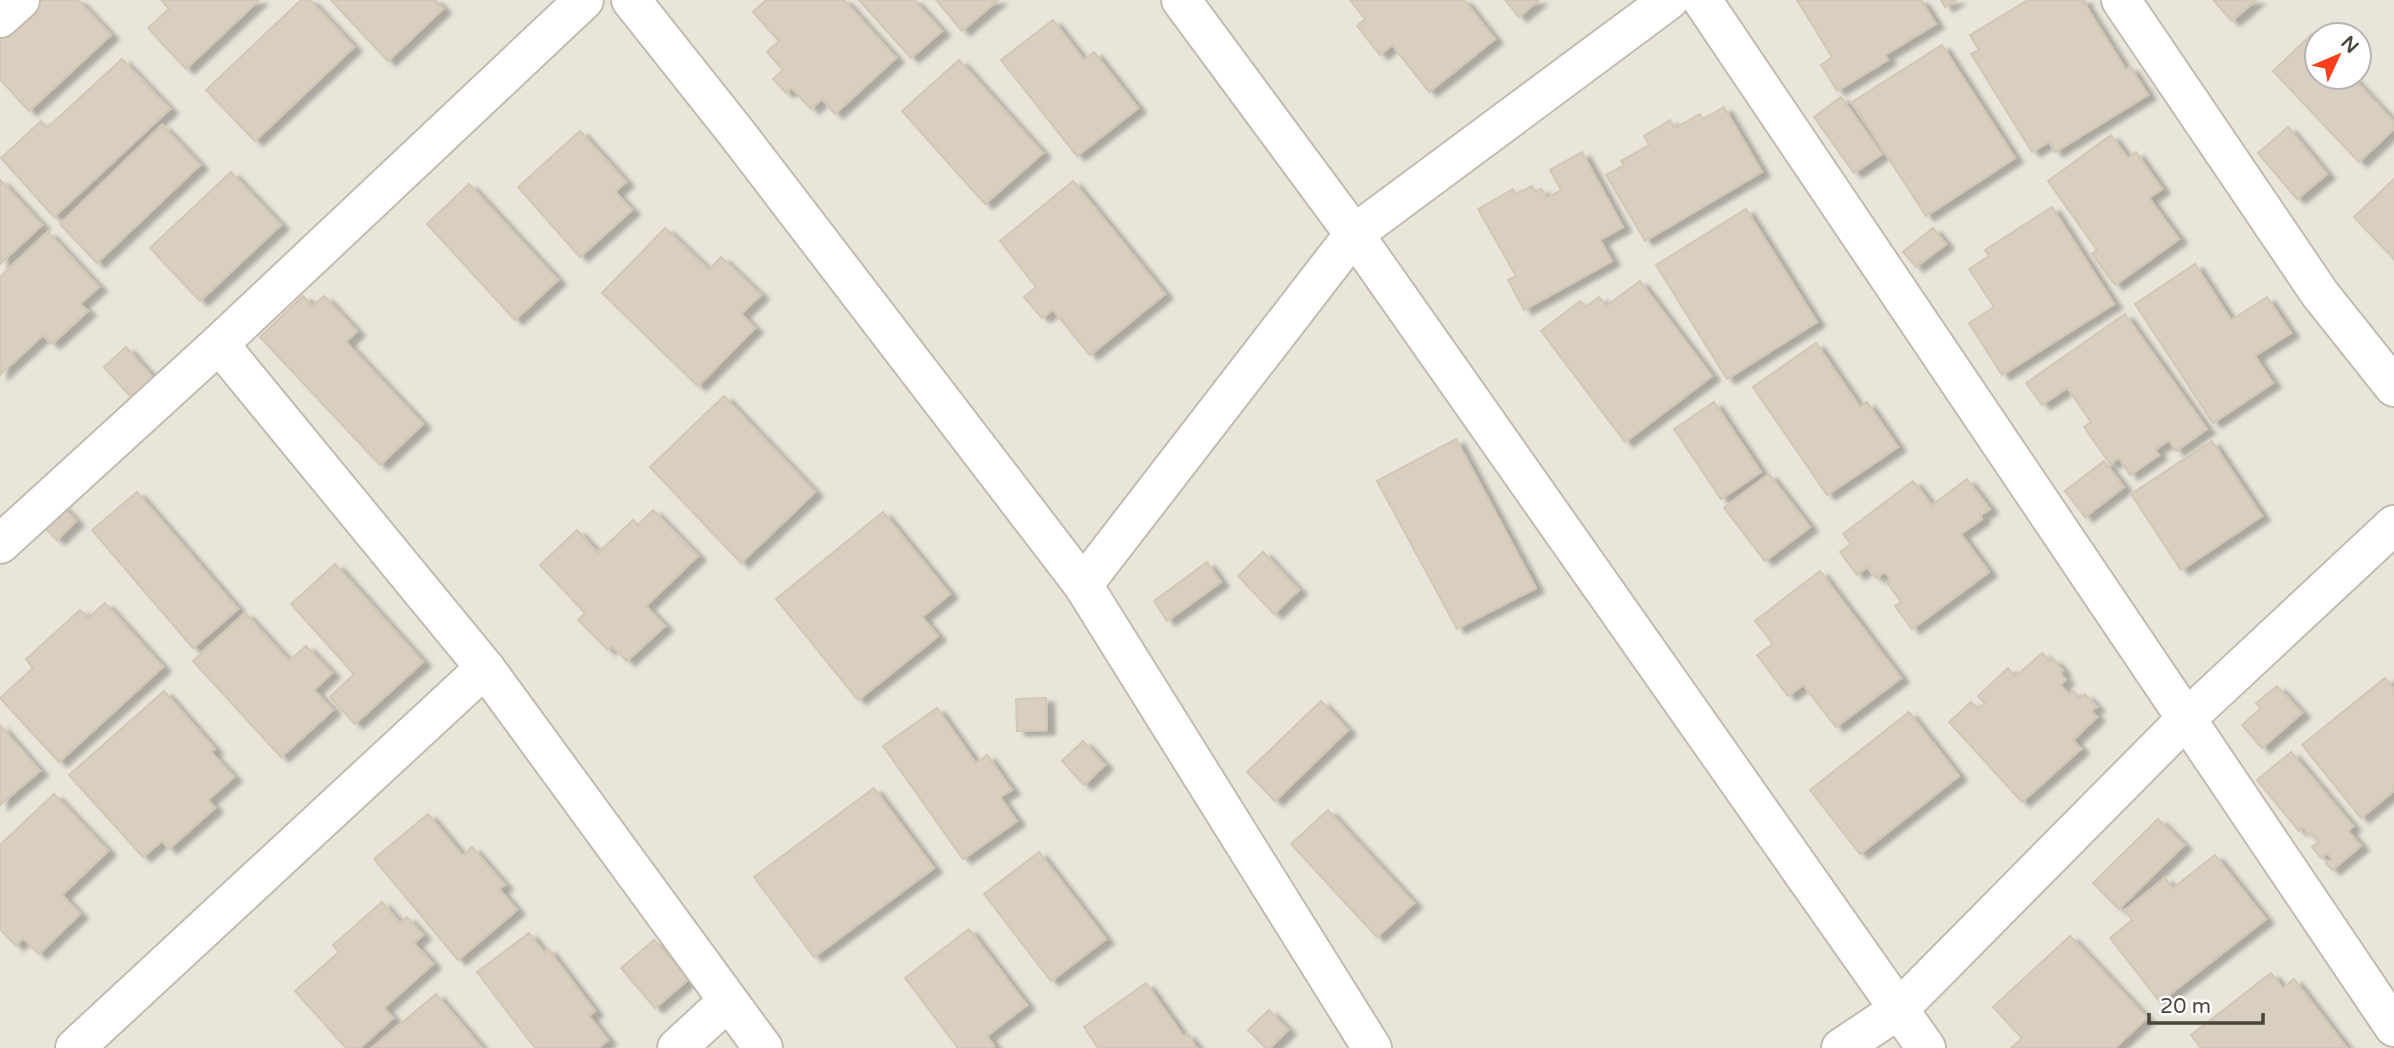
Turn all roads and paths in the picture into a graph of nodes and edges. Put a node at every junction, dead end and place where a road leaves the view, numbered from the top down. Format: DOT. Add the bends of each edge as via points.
graph roads {
  1 [pos="20,0"];
  2 [pos="584,0"];
  3 [pos="631,0"];
  4 [pos="1181,0"];
  5 [pos="1669,0"];
  6 [pos="1702,0"];
  7 [pos="2121,0"];
  8 [pos="0,18"];
  9 [pos="1354,234"];
  10 [pos="219,344"];
  11 [pos="2394,387"];
  12 [pos="2394,525"];
  13 [pos="0,544"];
  14 [pos="1083,585"];
  15 [pos="485,668"];
  16 [pos="2185,720"];
  17 [pos="727,1002"];
  18 [pos="1898,1010"];
  19 [pos="2394,1027"];
  20 [pos="75,1048"];
  21 [pos="677,1048"];
  22 [pos="763,1048"];
  23 [pos="1371,1048"];
  24 [pos="1841,1048"];
  25 [pos="1926,1048"];
  1 -- 8 [label="street"];
  2 -- 10 [label="street"];
  3 -- 14 [label="street"];
  4 -- 9 [label="street"];
  5 -- 9 [label="street"];
  6 -- 16 [label="street"];
  7 -- 11 [label="street" via="2320,294"];
  9 -- 14 [label="street"];
  9 -- 18 [label="street"];
  10 -- 13 [label="street"];
  10 -- 15 [label="street"];
  12 -- 16 [label="street"];
  14 -- 23 [label="street"];
  15 -- 17 [label="street"];
  15 -- 20 [label="street"];
  16 -- 18 [label="street"];
  16 -- 19 [label="street"];
  17 -- 21 [label="street"];
  17 -- 22 [label="street"];
  18 -- 24 [label="street"];
  18 -- 25 [label="street"];
}
